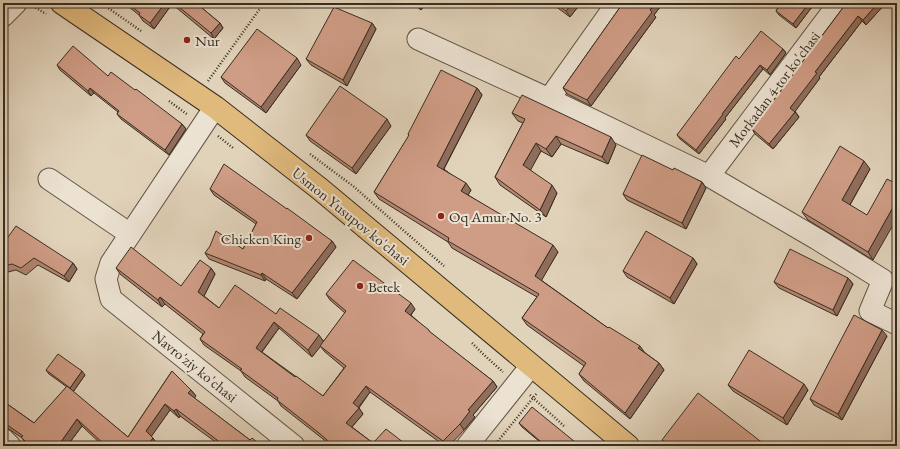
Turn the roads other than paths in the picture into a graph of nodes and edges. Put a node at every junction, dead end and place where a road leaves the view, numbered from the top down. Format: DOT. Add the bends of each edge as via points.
graph roads {
  1 [pos="16,3"];
  2 [pos="617,3"];
  3 [pos="839,3"];
  4 [pos="55,10"];
  5 [pos="3,16"];
  6 [pos="418,39"];
  7 [pos="549,99"];
  8 [pos="206,102"];
  9 [pos="709,176"];
  10 [pos="49,179"];
  11 [pos="130,234"];
  12 [pos="897,324"];
  13 [pos="531,366"];
  14 [pos="3,439"];
  15 [pos="10,446"];
  16 [pos="294,446"];
  17 [pos="467,446"];
  18 [pos="628,446"];
  1 -- 5 [label="street"];
  2 -- 7 [label="street"];
  3 -- 9 [label="street, Morkadan 4-tor ko'chasi"];
  4 -- 8 [label="main road, Usmon Yusupov ko'chasi"];
  6 -- 7 [label="street"];
  7 -- 9 [label="street"];
  8 -- 11 [label="street" via="202,125"];
  8 -- 13 [label="main road, Usmon Yusupov ko'chasi" via="320,189"];
  9 -- 12 [label="street" via="883,280 870,311"];
  10 -- 11 [label="street"];
  11 -- 16 [label="street, Navro'ziy ko'chasi" via="111,263 106,279 111,299"];
  13 -- 17 [label="street"];
  13 -- 18 [label="main road, Usmon Yusupov ko'chasi"];
  14 -- 15 [label="street"];
}
